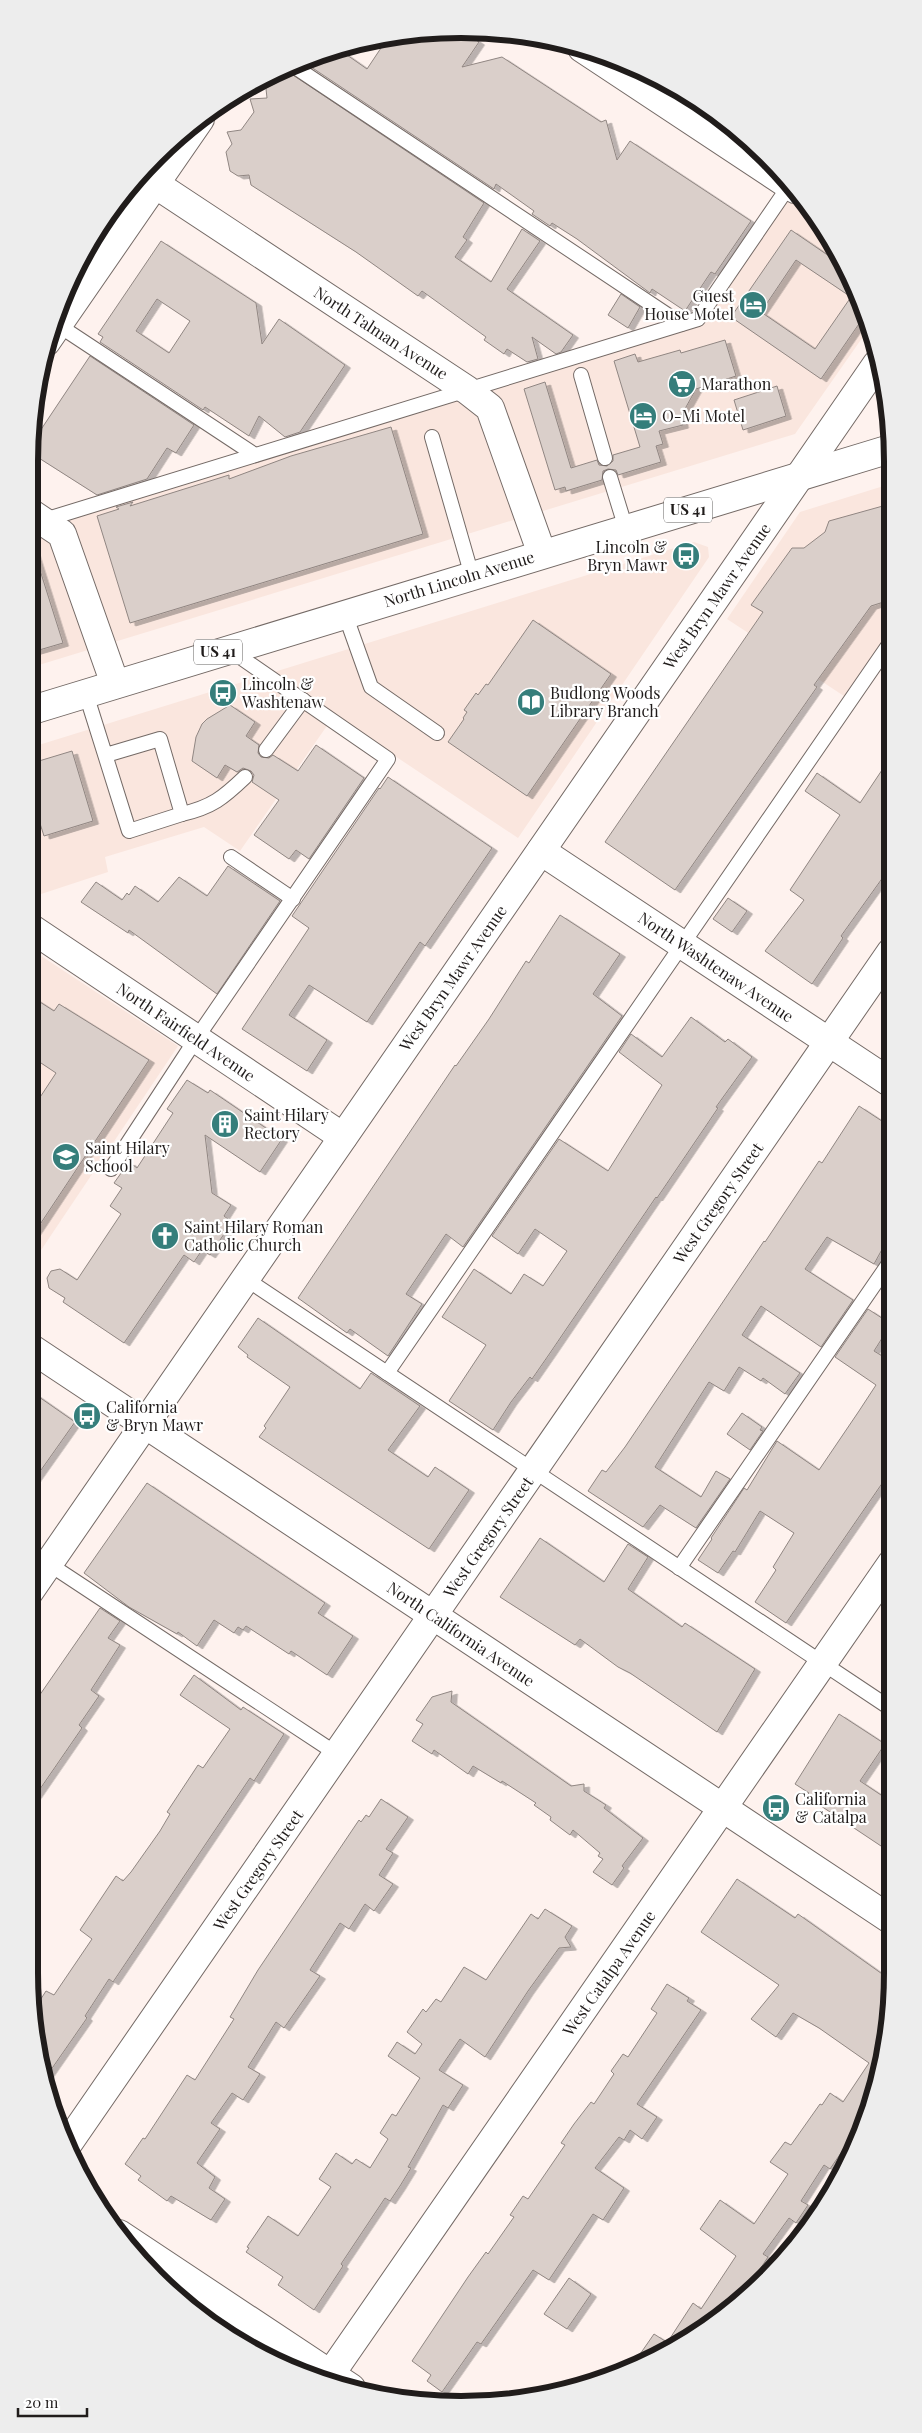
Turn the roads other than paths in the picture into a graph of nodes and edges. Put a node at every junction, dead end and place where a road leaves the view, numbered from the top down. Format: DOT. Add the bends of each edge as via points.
graph roads {
  1 [pos="605,63"];
  2 [pos="299,70"];
  3 [pos="166,158"];
  4 [pos="768,170"];
  5 [pos="148,179"];
  6 [pos="788,192"];
  7 [pos="67,307"];
  8 [pos="681,324"];
  9 [pos="58,332"];
  10 [pos="874,369"];
  11 [pos="581,375"];
  12 [pos="467,390"];
  13 [pos="432,437"];
  14 [pos="884,451"];
  15 [pos="255,455"];
  16 [pos="605,458"];
  17 [pos="610,477"];
  18 [pos="799,477"];
  19 [pos="38,518"];
  20 [pos="38,522"];
  21 [pos="626,529"];
  22 [pos="542,554"];
  23 [pos="472,576"];
  24 [pos="345,614"];
  25 [pos="228,649"];
  26 [pos="884,652"];
  27 [pos="116,684"];
  28 [pos="86,694"];
  29 [pos="303,700"];
  30 [pos="38,708"];
  31 [pos="437,733"];
  32 [pos="266,750"];
  33 [pos="106,755"];
  34 [pos="245,777"];
  35 [pos="182,814"];
  36 [pos="541,851"];
  37 [pos="231,857"];
  38 [pos="293,899"];
  39 [pos="38,933"];
  40 [pos="682,944"];
  41 [pos="884,962"];
  42 [pos="196,1039"];
  43 [pos="829,1042"];
  44 [pos="884,1078"];
  45 [pos="343,1138"];
  46 [pos="111,1169"];
  47 [pos="884,1271"];
  48 [pos="246,1279"];
  49 [pos="38,1353"];
  50 [pos="387,1373"];
  51 [pos="145,1424"];
  52 [pos="534,1471"];
  53 [pos="49,1564"];
  54 [pos="679,1568"];
  55 [pos="884,1575"];
  56 [pos="38,1579"];
  57 [pos="434,1615"];
  58 [pos="823,1663"];
  59 [pos="884,1704"];
  60 [pos="337,1754"];
  61 [pos="723,1807"];
  62 [pos="884,1915"];
  63 [pos="72,2138"];
  64 [pos="142,2249"];
  65 [pos="320,2371"];
  66 [pos="339,2377"];
  1 -- 4 [label="street"];
  2 -- 8 [label="lane"];
  3 -- 5 [label="street"];
  5 -- 7 [label="street"];
  5 -- 12 [label="street, North Talman Avenue"];
  6 -- 8 [label="lane" via="698,319"];
  8 -- 12 [label="lane"];
  9 -- 15 [label="lane"];
  10 -- 18 [label="street, West Bryn Mawr Avenue"];
  11 -- 16 [label="lane"];
  12 -- 15 [label="lane"];
  12 -- 22 [label="street, North Talman Avenue" via="490,408"];
  13 -- 23 [label="lane"];
  14 -- 18 [label="street, North Lincoln Avenue / US 41"];
  15 -- 19 [label="lane"];
  17 -- 21 [label="lane"];
  18 -- 21 [label="street, North Lincoln Avenue / US 41"];
  18 -- 36 [label="street, West Bryn Mawr Avenue"];
  20 -- 27 [label="street" via="62,534"];
  21 -- 22 [label="street, North Lincoln Avenue / US 41"];
  22 -- 23 [label="street, North Lincoln Avenue / US 41"];
  23 -- 24 [label="street, North Lincoln Avenue / US 41"];
  24 -- 25 [label="street, North Lincoln Avenue / US 41"];
  24 -- 31 [label="lane" via="371,687"];
  25 -- 27 [label="street, North Lincoln Avenue / US 41"];
  25 -- 29 [label="lane"];
  26 -- 40 [label="lane"];
  27 -- 28 [label="street, North Lincoln Avenue / US 41"];
  28 -- 30 [label="street, North Lincoln Avenue / US 41"];
  28 -- 33 [label="lane"];
  29 -- 32 [label="lane"];
  29 -- 38 [label="lane" via="388,758"];
  33 -- 35 [label="lane" via="160,739"];
  33 -- 35 [label="lane" via="129,831"];
  34 -- 35 [label="lane" via="222,799 205,809"];
  36 -- 40 [label="street, North Washtenaw Avenue"];
  36 -- 45 [label="street, West Bryn Mawr Avenue"];
  37 -- 38 [label="lane"];
  38 -- 42 [label="lane"];
  39 -- 42 [label="street, North Fairfield Avenue"];
  40 -- 43 [label="street, North Washtenaw Avenue"];
  40 -- 50 [label="lane"];
  41 -- 43 [label="street, West Gregory Street"];
  42 -- 45 [label="street, North Fairfield Avenue"];
  42 -- 46 [label="lane"];
  43 -- 44 [label="street, North Washtenaw Avenue"];
  43 -- 52 [label="street, West Gregory Street"];
  45 -- 48 [label="street, West Bryn Mawr Avenue"];
  47 -- 54 [label="lane"];
  48 -- 50 [label="lane"];
  48 -- 51 [label="street, West Bryn Mawr Avenue"];
  49 -- 51 [label="street, North California Avenue"];
  50 -- 52 [label="lane"];
  51 -- 53 [label="street, West Bryn Mawr Avenue"];
  51 -- 57 [label="street, North California Avenue"];
  52 -- 54 [label="lane"];
  52 -- 57 [label="street, West Gregory Street"];
  53 -- 56 [label="street, West Bryn Mawr Avenue"];
  53 -- 60 [label="lane"];
  54 -- 58 [label="lane"];
  55 -- 58 [label="street, West Catalpa Avenue"];
  57 -- 60 [label="street, West Gregory Street"];
  57 -- 61 [label="street, North California Avenue"];
  58 -- 59 [label="lane"];
  58 -- 61 [label="street, West Catalpa Avenue"];
  60 -- 63 [label="street, West Gregory Street"];
  61 -- 62 [label="street, North California Avenue"];
  61 -- 66 [label="street, West Catalpa Avenue"];
  64 -- 65 [label="street"];
}
